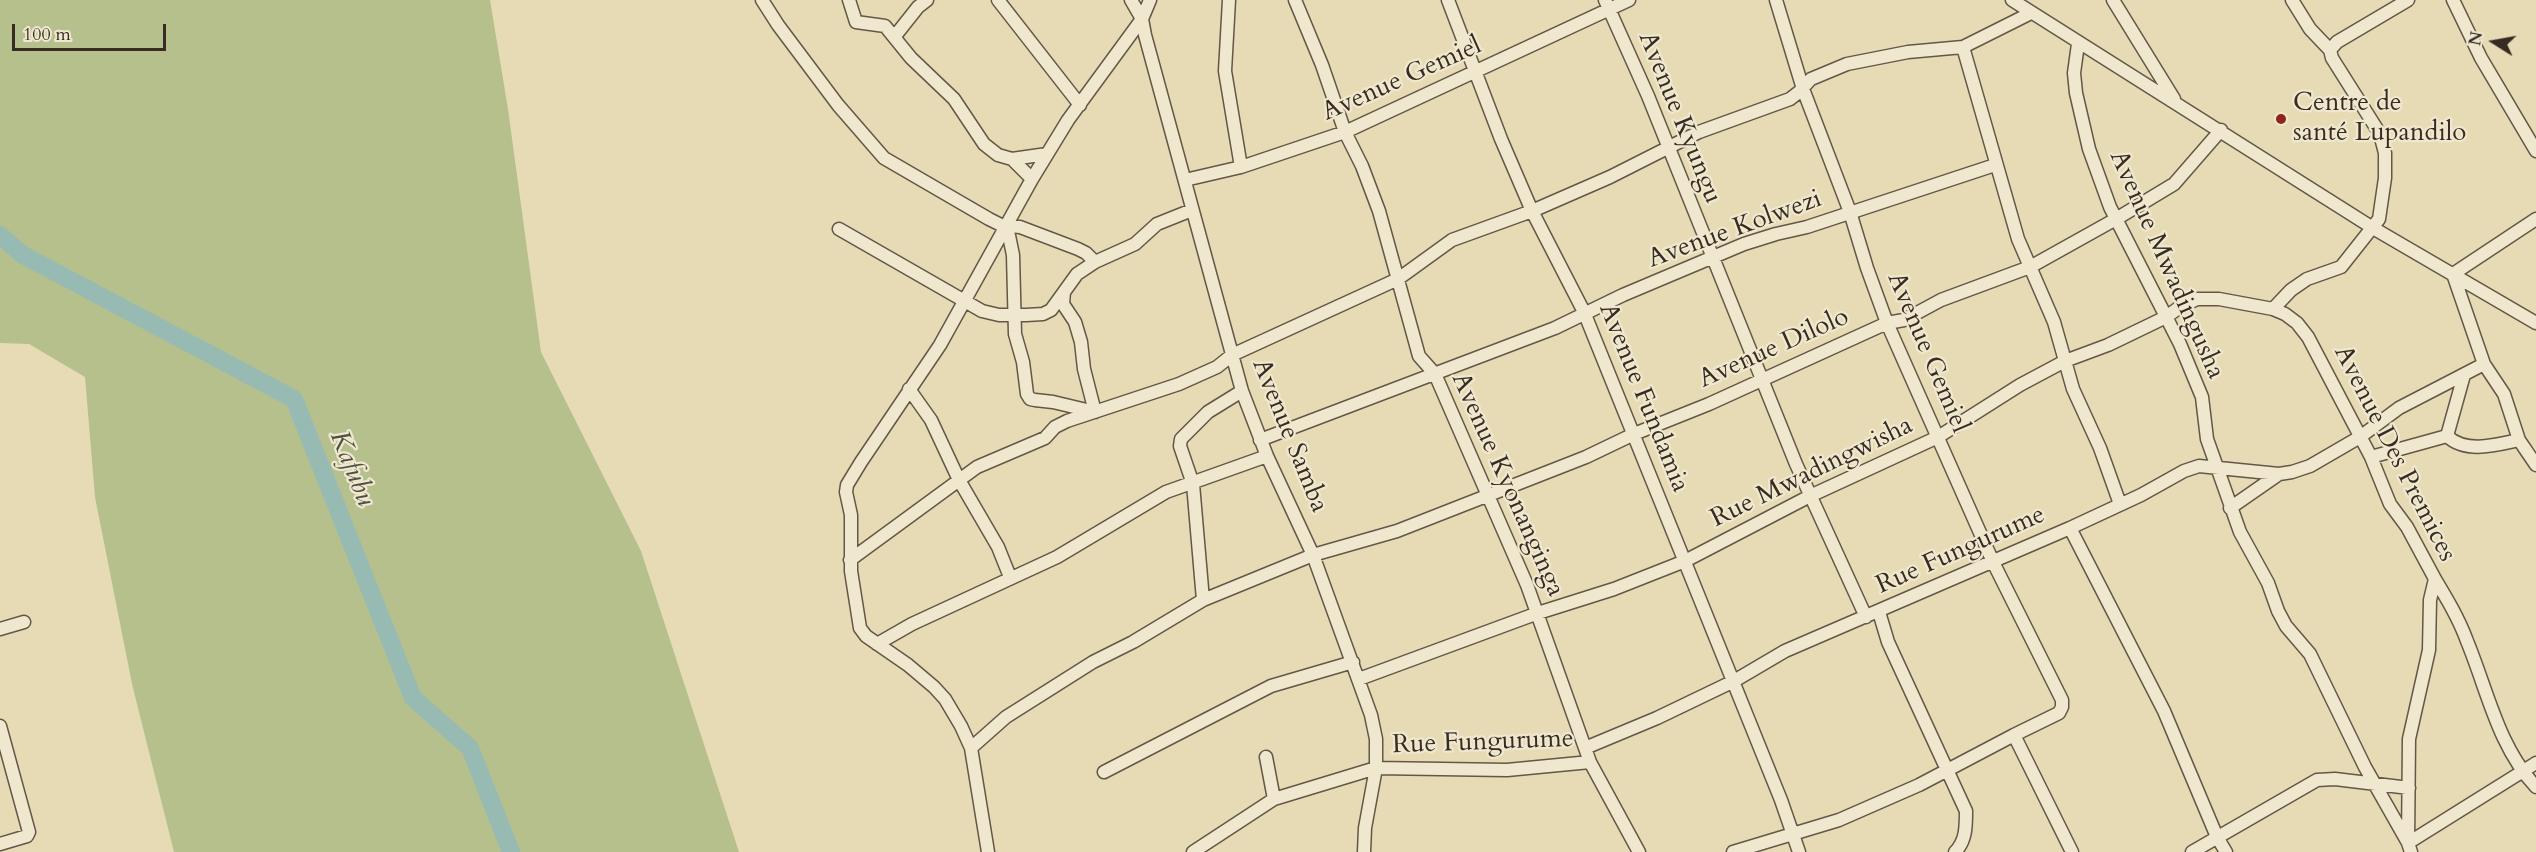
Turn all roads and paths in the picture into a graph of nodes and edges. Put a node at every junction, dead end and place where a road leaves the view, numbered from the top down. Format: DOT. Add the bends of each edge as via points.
graph roads {
  1 [pos="762,0"];
  2 [pos="849,0"];
  3 [pos="927,0"];
  4 [pos="998,0"];
  5 [pos="1131,0"];
  6 [pos="1150,0"];
  7 [pos="1229,0"];
  8 [pos="1295,0"];
  9 [pos="1448,0"];
  10 [pos="1629,0"];
  11 [pos="1776,0"];
  12 [pos="2012,0"];
  13 [pos="2113,0"];
  14 [pos="2292,0"];
  15 [pos="2408,0"];
  16 [pos="2453,0"];
  17 [pos="1607,4"];
  18 [pos="2031,13"];
  19 [pos="1142,19"];
  20 [pos="894,36"];
  21 [pos="2078,44"];
  22 [pos="1964,47"];
  23 [pos="2330,50"];
  24 [pos="1475,73"];
  25 [pos="1803,89"];
  26 [pos="2176,103"];
  27 [pos="1080,105"];
  28 [pos="2221,130"];
  29 [pos="1345,132"];
  30 [pos="1667,146"];
  31 [pos="2536,151"];
  32 [pos="1047,154"];
  33 [pos="1012,159"];
  34 [pos="1995,165"];
  35 [pos="1241,167"];
  36 [pos="1032,180"];
  37 [pos="1185,180"];
  38 [pos="1192,210"];
  39 [pos="1532,211"];
  40 [pos="1850,212"];
  41 [pos="2116,219"];
  42 [pos="2536,219"];
  43 [pos="1007,226"];
  44 [pos="2373,228"];
  45 [pos="839,229"];
  46 [pos="1713,259"];
  47 [pos="1095,262"];
  48 [pos="2030,267"];
  49 [pos="2453,274"];
  50 [pos="1398,279"];
  51 [pos="1064,292"];
  52 [pos="963,302"];
  53 [pos="2273,309"];
  54 [pos="1584,312"];
  55 [pos="1014,315"];
  56 [pos="2166,317"];
  57 [pos="1887,323"];
  58 [pos="2536,323"];
  59 [pos="1232,354"];
  60 [pos="2065,361"];
  61 [pos="2484,364"];
  62 [pos="1435,374"];
  63 [pos="2464,375"];
  64 [pos="1761,380"];
  65 [pos="909,389"];
  66 [pos="1242,391"];
  67 [pos="1095,412"];
  68 [pos="1634,434"];
  69 [pos="2447,436"];
  70 [pos="1938,437"];
  71 [pos="2360,437"];
  72 [pos="1260,440"];
  73 [pos="2519,440"];
  74 [pos="1267,456"];
  75 [pos="2370,457"];
  76 [pos="2536,465"];
  77 [pos="2218,468"];
  78 [pos="2278,474"];
  79 [pos="959,480"];
  80 [pos="1193,484"];
  81 [pos="1486,496"];
  82 [pos="1810,496"];
  83 [pos="2120,504"];
  84 [pos="2230,508"];
  85 [pos="2070,528"];
  86 [pos="1313,555"];
  87 [pos="850,560"];
  88 [pos="1684,561"];
  89 [pos="1993,562"];
  90 [pos="1010,577"];
  91 [pos="2435,579"];
  92 [pos="1203,600"];
  93 [pos="1879,612"];
  94 [pos="1538,613"];
  95 [pos="1866,617"];
  96 [pos="24,622"];
  97 [pos="0,629"];
  98 [pos="877,644"];
  99 [pos="1353,662"];
  100 [pos="1359,679"];
  101 [pos="1734,681"];
  102 [pos="0,726"];
  103 [pos="2014,735"];
  104 [pos="971,748"];
  105 [pos="1585,748"];
  106 [pos="1266,757"];
  107 [pos="1590,762"];
  108 [pos="2536,763"];
  109 [pos="1376,768"];
  110 [pos="1946,768"];
  111 [pos="1104,772"];
  112 [pos="2522,773"];
  113 [pos="2376,783"];
  114 [pos="2409,788"];
  115 [pos="2536,788"];
  116 [pos="1274,799"];
  117 [pos="1793,834"];
  118 [pos="2217,837"];
  119 [pos="0,844"];
  120 [pos="2409,847"];
  121 [pos="988,852"];
  122 [pos="1193,852"];
  123 [pos="1364,852"];
  124 [pos="1639,852"];
  125 [pos="1733,852"];
  126 [pos="1798,852"];
  127 [pos="1955,852"];
  128 [pos="2072,852"];
  129 [pos="2192,852"];
  130 [pos="2226,852"];
  1 -- 43 [label="street" via="838,105 884,158 976,213"];
  2 -- 20 [label="street" via="856,22 885,26"];
  3 -- 20 [label="street"];
  4 -- 27 [label="street"];
  5 -- 19 [label="street, Avenue Samba"];
  6 -- 19 [label="street"];
  7 -- 35 [label="street" via="1225,71"];
  8 -- 29 [label="street, Avenue Kyonanginga"];
  9 -- 24 [label="street, Avenue Fundamia"];
  10 -- 17 [label="street, Avenue Gemiel"];
  11 -- 25 [label="street, Avenue Gemiel"];
  12 -- 18 [label="street"];
  13 -- 26 [label="street"];
  14 -- 23 [label="street" via="2310,29"];
  15 -- 23 [label="street"];
  16 -- 31 [label="street" via="2481,58"];
  17 -- 24 [label="street, Avenue Gemiel"];
  17 -- 30 [label="street, Avenue Kyungu"];
  18 -- 21 [label="street"];
  18 -- 22 [label="street"];
  19 -- 27 [label="street"];
  19 -- 37 [label="street, Avenue Samba"];
  20 -- 33 [label="street" via="954,99 984,144 998,155"];
  21 -- 26 [label="street"];
  21 -- 41 [label="street, Avenue Mwadingusha" via="2076,93 2089,149"];
  22 -- 25 [label="street" via="1888,55 1847,64 1811,79"];
  22 -- 34 [label="street"];
  23 -- 44 [label="street" via="2380,134 2385,153 2383,201"];
  24 -- 29 [label="street, Avenue Gemiel"];
  24 -- 39 [label="street, Avenue Fundamia"];
  25 -- 30 [label="street" via="1790,99"];
  25 -- 40 [label="street, Avenue Gemiel"];
  26 -- 28 [label="street"];
  27 -- 32 [label="street"];
  28 -- 41 [label="street, Avenue Dilolo" via="2174,184"];
  28 -- 44 [label="street"];
  29 -- 35 [label="street, Avenue Gemiel"];
  29 -- 50 [label="street, Avenue Kyonanginga" via="1379,211"];
  30 -- 39 [label="street" via="1610,177"];
  30 -- 46 [label="street, Avenue Kyungu"];
  32 -- 33 [label="street"];
  32 -- 36 [label="street"];
  33 -- 36 [label="street"];
  34 -- 40 [label="street, Avenue Kolwezi"];
  34 -- 48 [label="street"];
  35 -- 37 [label="street, Avenue Gemiel"];
  36 -- 43 [label="street"];
  37 -- 38 [label="street, Avenue Samba"];
  38 -- 47 [label="street" via="1156,224 1135,244"];
  38 -- 59 [label="street, Avenue Samba"];
  39 -- 50 [label="street" via="1452,240"];
  39 -- 54 [label="street, Avenue Fundamia"];
  40 -- 46 [label="street, Avenue Kolwezi" via="1754,241"];
  40 -- 57 [label="street, Avenue Gemiel"];
  41 -- 48 [label="street, Avenue Dilolo"];
  41 -- 56 [label="street, Avenue Mwadingusha"];
  42 -- 49 [label="street"];
  43 -- 47 [label="street" via="1020,227 1078,249"];
  43 -- 52 [label="street"];
  43 -- 55 [label="street" via="1013,255"];
  44 -- 49 [label="street"];
  44 -- 53 [label="street" via="2341,267 2307,279"];
  45 -- 52 [label="street"];
  46 -- 54 [label="street, Avenue Kolwezi"];
  46 -- 64 [label="street, Avenue Kyungu"];
  47 -- 51 [label="street" via="1077,274"];
  48 -- 57 [label="street, Avenue Dilolo" via="1941,300 1909,318"];
  48 -- 60 [label="street" via="2054,321"];
  49 -- 58 [label="street"];
  49 -- 61 [label="street"];
  50 -- 59 [label="street"];
  50 -- 62 [label="street, Avenue Kyonanginga" via="1419,356"];
  51 -- 55 [label="street" via="1051,310 1043,314"];
  51 -- 67 [label="street" via="1063,304 1075,322 1081,342"];
  52 -- 55 [label="street" via="982,311"];
  52 -- 65 [label="street" via="940,345"];
  53 -- 56 [label="street, Rue Mwadingwisha" via="2198,299"];
  53 -- 71 [label="street, Avenue Des Premices" via="2297,323 2308,337"];
  54 -- 62 [label="street, Avenue Kolwezi" via="1555,328"];
  54 -- 68 [label="street, Avenue Fundamia"];
  55 -- 67 [label="street" via="1030,399"];
  56 -- 60 [label="street, Rue Mwadingwisha"];
  56 -- 77 [label="street, Avenue Mwadingusha" via="2202,397 2207,439"];
  57 -- 64 [label="street, Avenue Dilolo"];
  57 -- 70 [label="street, Avenue Gemiel"];
  59 -- 66 [label="street, Avenue Samba"];
  59 -- 67 [label="street" via="1217,367 1179,384"];
  60 -- 70 [label="street, Rue Mwadingwisha" via="2020,384"];
  60 -- 83 [label="street"];
  61 -- 63 [label="street, Rue Fungurume"];
  61 -- 73 [label="street" via="2504,394"];
  62 -- 72 [label="street, Avenue Kolwezi"];
  62 -- 81 [label="street, Avenue Kyonanginga"];
  63 -- 69 [label="street"];
  63 -- 71 [label="street, Rue Fungurume" via="2399,408"];
  64 -- 68 [label="street, Avenue Dilolo"];
  64 -- 82 [label="street, Avenue Kyungu"];
  65 -- 79 [label="street" via="931,420"];
  65 -- 87 [label="street" via="847,485"];
  66 -- 72 [label="street, Avenue Samba"];
  66 -- 80 [label="street" via="1208,412 1180,439"];
  67 -- 79 [label="street" via="1067,421 1045,438 976,466"];
  68 -- 81 [label="street, Avenue Dilolo"];
  68 -- 88 [label="street, Avenue Fundamia"];
  69 -- 73 [label="street" via="2467,447"];
  69 -- 75 [label="street"];
  70 -- 82 [label="street, Rue Mwadingwisha"];
  70 -- 89 [label="street, Avenue Gemiel"];
  71 -- 75 [label="street, Avenue Des Premices"];
  71 -- 78 [label="street, Rue Fungurume" via="2310,466"];
  72 -- 74 [label="street, Avenue Samba"];
  73 -- 76 [label="street"];
  74 -- 80 [label="street"];
  74 -- 86 [label="street, Avenue Samba"];
  75 -- 91 [label="street, Avenue Des Premices" via="2390,504"];
  77 -- 78 [label="street, Rue Fungurume"];
  77 -- 83 [label="street, Rue Fungurume" via="2199,466 2184,471"];
  77 -- 84 [label="street, Avenue Mwadingusha"];
  78 -- 84 [label="street"];
  79 -- 87 [label="street"];
  79 -- 90 [label="street" via="998,547"];
  80 -- 90 [label="street" via="1166,492 1056,557"];
  80 -- 92 [label="street"];
  81 -- 86 [label="street, Avenue Dilolo" via="1397,531"];
  81 -- 94 [label="street, Avenue Kyonanginga"];
  82 -- 88 [label="street, Rue Mwadingwisha"];
  82 -- 95 [label="street, Avenue Kyungu"];
  83 -- 85 [label="street, Rue Fungurume"];
  84 -- 113 [label="street, Avenue Mwadingusha" via="2278,611 2310,654"];
  85 -- 89 [label="street, Rue Fungurume"];
  85 -- 118 [label="street" via="2164,711"];
  86 -- 92 [label="street, Avenue Dilolo"];
  86 -- 99 [label="street, Avenue Samba"];
  87 -- 98 [label="street" via="860,628"];
  88 -- 94 [label="street, Rue Mwadingwisha"];
  88 -- 101 [label="street, Avenue Fundamia"];
  89 -- 93 [label="street, Rue Fungurume"];
  89 -- 103 [label="street, Avenue Gemiel" via="2062,707 2059,713"];
  90 -- 98 [label="street"];
  91 -- 112 [label="street" via="2457,616 2494,717"];
  91 -- 114 [label="street, Avenue Des Premices" via="2430,600 2429,650 2410,728"];
  92 -- 104 [label="street, Avenue Dilolo" via="1006,717"];
  93 -- 95 [label="street, Rue Fungurume"];
  93 -- 110 [label="street" via="1888,642"];
  94 -- 100 [label="street, Rue Mwadingwisha"];
  94 -- 105 [label="street, Avenue Kyonanginga"];
  95 -- 101 [label="street, Rue Fungurume" via="1785,651"];
  96 -- 97 [label="street"];
  98 -- 104 [label="street" via="908,664 945,699"];
  99 -- 100 [label="street, Avenue Samba"];
  99 -- 111 [label="street" via="1271,686"];
  100 -- 109 [label="street, Avenue Samba" via="1376,739"];
  101 -- 105 [label="street, Rue Fungurume"];
  101 -- 117 [label="street, Avenue Fundamia"];
  102 -- 119 [label="street" via="28,832 27,836"];
  103 -- 110 [label="street"];
  103 -- 128 [label="street"];
  104 -- 121 [label="street"];
  105 -- 107 [label="street, Avenue Kyonanginga"];
  106 -- 116 [label="street"];
  107 -- 109 [label="street, Rue Fungurume" via="1507,770"];
  107 -- 124 [label="street, Avenue Kyonanginga"];
  108 -- 112 [label="street"];
  109 -- 116 [label="street, Rue Fungurume"];
  109 -- 123 [label="street, Avenue Samba"];
  110 -- 117 [label="street" via="1919,785 1839,820"];
  110 -- 127 [label="street" via="1966,812 1965,836"];
  112 -- 115 [label="street"];
  112 -- 120 [label="street"];
  113 -- 114 [label="street"];
  113 -- 118 [label="street" via="2317,780"];
  113 -- 120 [label="street, Avenue Mwadingusha"];
  114 -- 120 [label="street, Avenue Des Premices"];
  116 -- 122 [label="street"];
  117 -- 125 [label="street"];
  117 -- 126 [label="street, Avenue Fundamia"];
  118 -- 129 [label="street"];
  118 -- 130 [label="street"];
}
